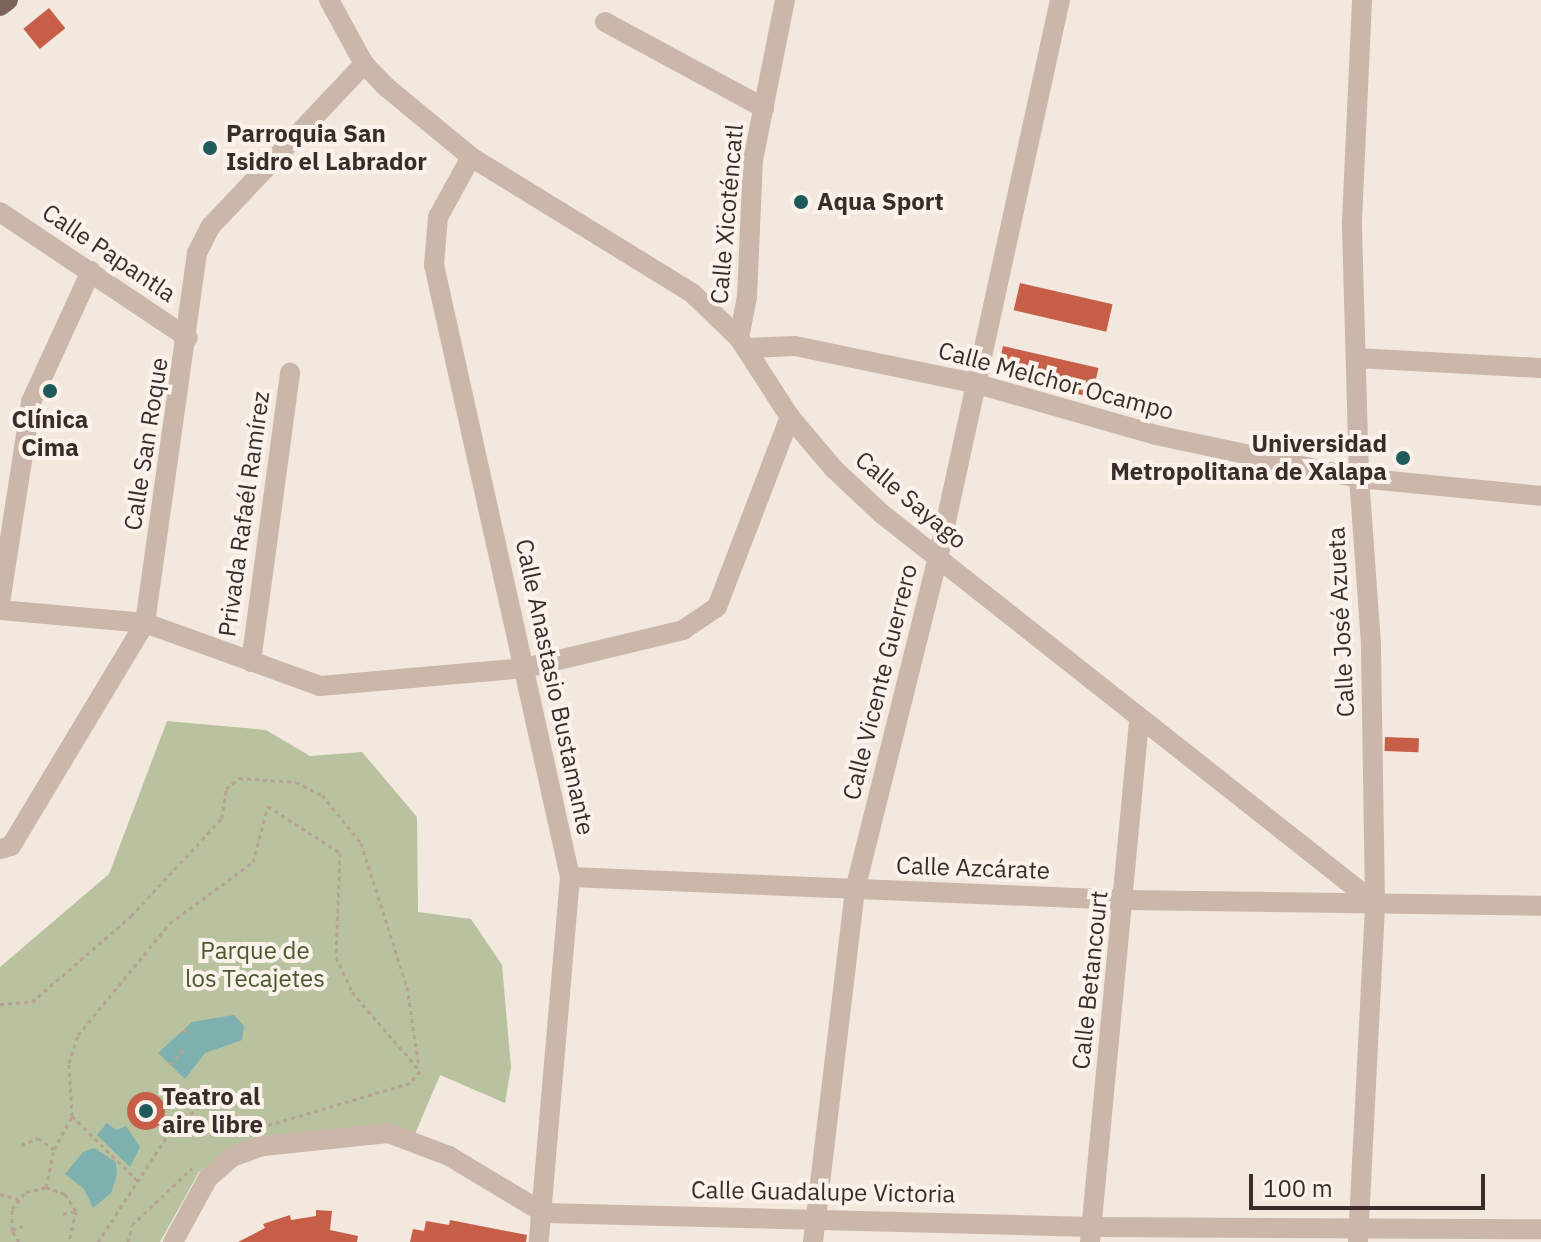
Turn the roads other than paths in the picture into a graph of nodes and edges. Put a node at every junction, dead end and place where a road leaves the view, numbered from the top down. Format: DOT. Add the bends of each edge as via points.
graph roads {
  1 [pos="8,0"];
  2 [pos="329,0"];
  3 [pos="785,0"];
  4 [pos="1060,0"];
  5 [pos="1362,0"];
  6 [pos="0,6"];
  7 [pos="605,22"];
  8 [pos="364,64"];
  9 [pos="764,108"];
  10 [pos="471,157"];
  11 [pos="0,212"];
  12 [pos="91,271"];
  13 [pos="188,338"];
  14 [pos="743,343"];
  15 [pos="1356,358"];
  16 [pos="1541,368"];
  17 [pos="290,373"];
  18 [pos="974,383"];
  19 [pos="790,417"];
  20 [pos="1359,478"];
  21 [pos="1541,496"];
  22 [pos="938,558"];
  23 [pos="0,603"];
  24 [pos="0,610"];
  25 [pos="145,623"];
  26 [pos="251,662"];
  27 [pos="525,668"];
  28 [pos="1139,722"];
  29 [pos="0,849"];
  30 [pos="570,877"];
  31 [pos="855,890"];
  32 [pos="1124,900"];
  33 [pos="1375,903"];
  34 [pos="1541,906"];
  35 [pos="544,1213"];
  36 [pos="817,1216"];
  37 [pos="1541,1229"];
  38 [pos="1091,1234"];
  39 [pos="1358,1235"];
  40 [pos="173,1242"];
  41 [pos="539,1242"];
  42 [pos="813,1242"];
  1 -- 6 [label="main road"];
  2 -- 8 [label="street, Calle Sayago"];
  3 -- 9 [label="street, Calle Xicoténcatl"];
  4 -- 18 [label="street, Calle Vicente Guerrero"];
  5 -- 15 [label="street, Calle José Azueta" via="1352,221"];
  7 -- 9 [label="street"];
  8 -- 10 [label="street, Calle Sayago"];
  8 -- 13 [label="street, Calle San Roque" via="211,226 197,253"];
  9 -- 14 [label="street, Calle Xicoténcatl" via="753,160"];
  10 -- 14 [label="street, Calle Sayago" via="692,293"];
  10 -- 27 [label="street, Calle Anastasio Bustamante" via="438,217 434,265"];
  11 -- 12 [label="street, Calle Papantla"];
  12 -- 13 [label="street, Calle Papantla"];
  12 -- 23 [label="street" via="31,402"];
  13 -- 25 [label="street, Calle San Roque"];
  14 -- 18 [label="street, Calle Melchor Ocampo" via="795,346"];
  14 -- 19 [label="street, Calle Sayago"];
  15 -- 16 [label="street"];
  15 -- 20 [label="street, Calle José Azueta"];
  17 -- 26 [label="street, Privada Rafaél Ramírez"];
  18 -- 20 [label="street, Calle Melchor Ocampo" via="1156,435"];
  18 -- 22 [label="street, Calle Vicente Guerrero"];
  19 -- 22 [label="street, Calle Sayago" via="834,469"];
  19 -- 27 [label="street" via="717,607 683,630"];
  20 -- 21 [label="street, Calle Melchor Ocampo"];
  20 -- 33 [label="street, Calle José Azueta" via="1371,644"];
  22 -- 28 [label="street, Calle Sayago"];
  22 -- 31 [label="street, Calle Vicente Guerrero"];
  24 -- 25 [label="street"];
  25 -- 26 [label="street"];
  25 -- 29 [label="street, Calle San Roque" via="11,846"];
  26 -- 27 [label="street" via="320,686"];
  27 -- 30 [label="street, Calle Anastasio Bustamante"];
  28 -- 32 [label="street, Calle Betancourt"];
  28 -- 33 [label="street, Calle Sayago"];
  30 -- 31 [label="street, Calle Azcárate"];
  30 -- 35 [label="street, Calle Anastasio Bustamante"];
  31 -- 32 [label="street, Calle Azcárate"];
  31 -- 36 [label="street, Calle Vicente Guerrero"];
  32 -- 33 [label="street, Calle Azcárate"];
  32 -- 38 [label="street, Calle Betancourt"];
  33 -- 34 [label="street"];
  33 -- 39 [label="street, Calle José Azueta"];
  35 -- 36 [label="street, Calle Guadalupe Victoria"];
  35 -- 40 [label="street" via="449,1156 388,1133 263,1146 232,1157 208,1178"];
  35 -- 41 [label="street, Calle Anastasio Bustamante"];
  36 -- 38 [label="street, Calle Guadalupe Victoria"];
  36 -- 42 [label="street, Calle Vicente Guerrero"];
  37 -- 39 [label="street, Calle Guadalupe Victoria"];
  38 -- 39 [label="street, Calle Guadalupe Victoria"];
}
